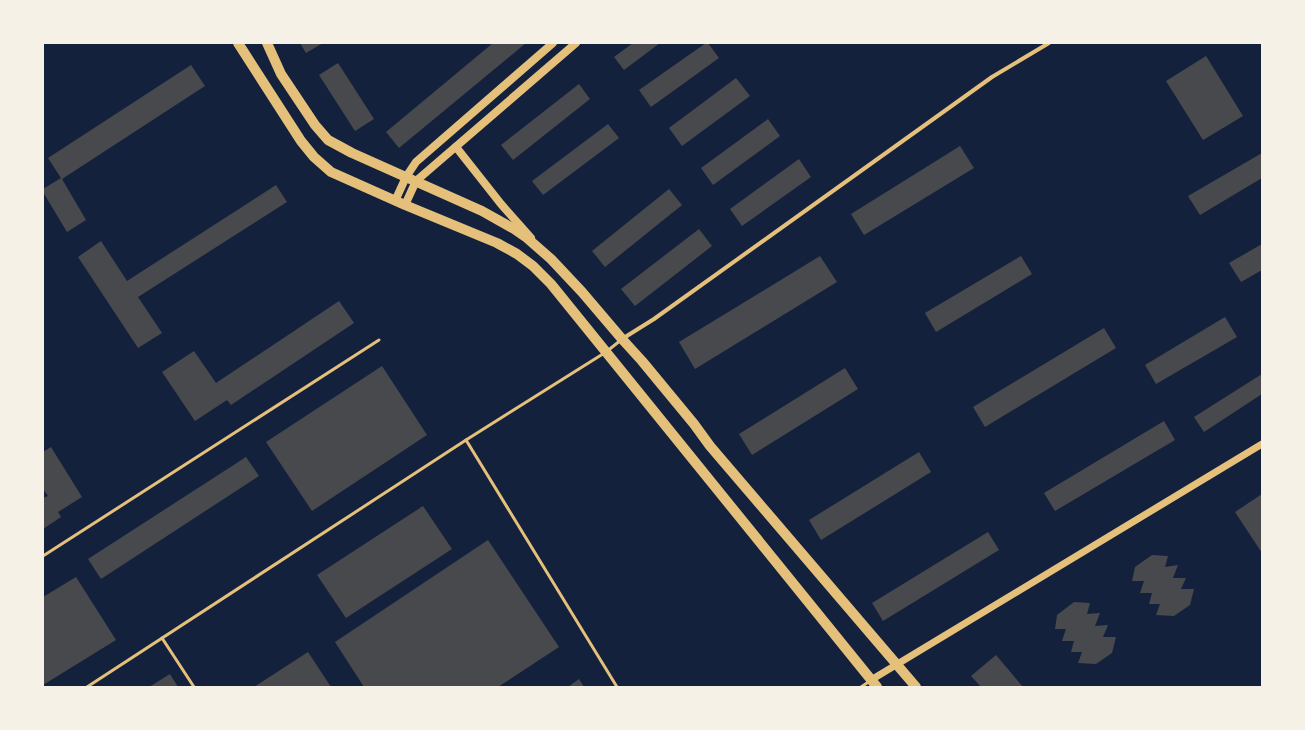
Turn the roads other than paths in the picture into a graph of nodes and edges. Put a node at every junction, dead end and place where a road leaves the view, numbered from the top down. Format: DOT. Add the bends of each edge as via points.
graph roads {
  1 [pos="238,43"];
  2 [pos="267,43"];
  3 [pos="553,43"];
  4 [pos="576,43"];
  5 [pos="1049,43"];
  6 [pos="456,147"];
  7 [pos="406,177"];
  8 [pos="416,181"];
  9 [pos="395,201"];
  10 [pos="405,205"];
  11 [pos="551,259"];
  12 [pos="622,339"];
  13 [pos="379,340"];
  14 [pos="606,352"];
  15 [pos="466,440"];
  16 [pos="1262,444"];
  17 [pos="43,556"];
  18 [pos="162,638"];
  19 [pos="896,664"];
  20 [pos="874,684"];
  21 [pos="87,687"];
  22 [pos="194,687"];
  23 [pos="617,687"];
  24 [pos="861,687"];
  25 [pos="916,687"];
  1 -- 9 [label="highway" via="314,157 331,172"];
  2 -- 7 [label="highway" via="281,74 328,140"];
  3 -- 7 [label="main road" via="416,162"];
  4 -- 6 [label="main road"];
  5 -- 12 [label="street" via="992,77 654,319"];
  6 -- 8 [label="main road"];
  6 -- 11 [label="main road" via="501,204"];
  7 -- 8 [label="highway"];
  7 -- 9 [label="main road"];
  8 -- 10 [label="main road"];
  8 -- 11 [label="highway" via="482,211 514,229"];
  9 -- 10 [label="highway"];
  10 -- 14 [label="highway" via="497,243 517,254 551,284"];
  11 -- 12 [label="highway"];
  12 -- 14 [label="lane"];
  12 -- 19 [label="highway"];
  13 -- 17 [label="lane"];
  14 -- 15 [label="lane"];
  14 -- 20 [label="highway"];
  15 -- 18 [label="lane"];
  15 -- 23 [label="lane"];
  16 -- 19 [label="street"];
  18 -- 21 [label="lane"];
  18 -- 22 [label="lane"];
  19 -- 20 [label="street"];
  19 -- 25 [label="highway"];
  20 -- 24 [label="lane"];
}
